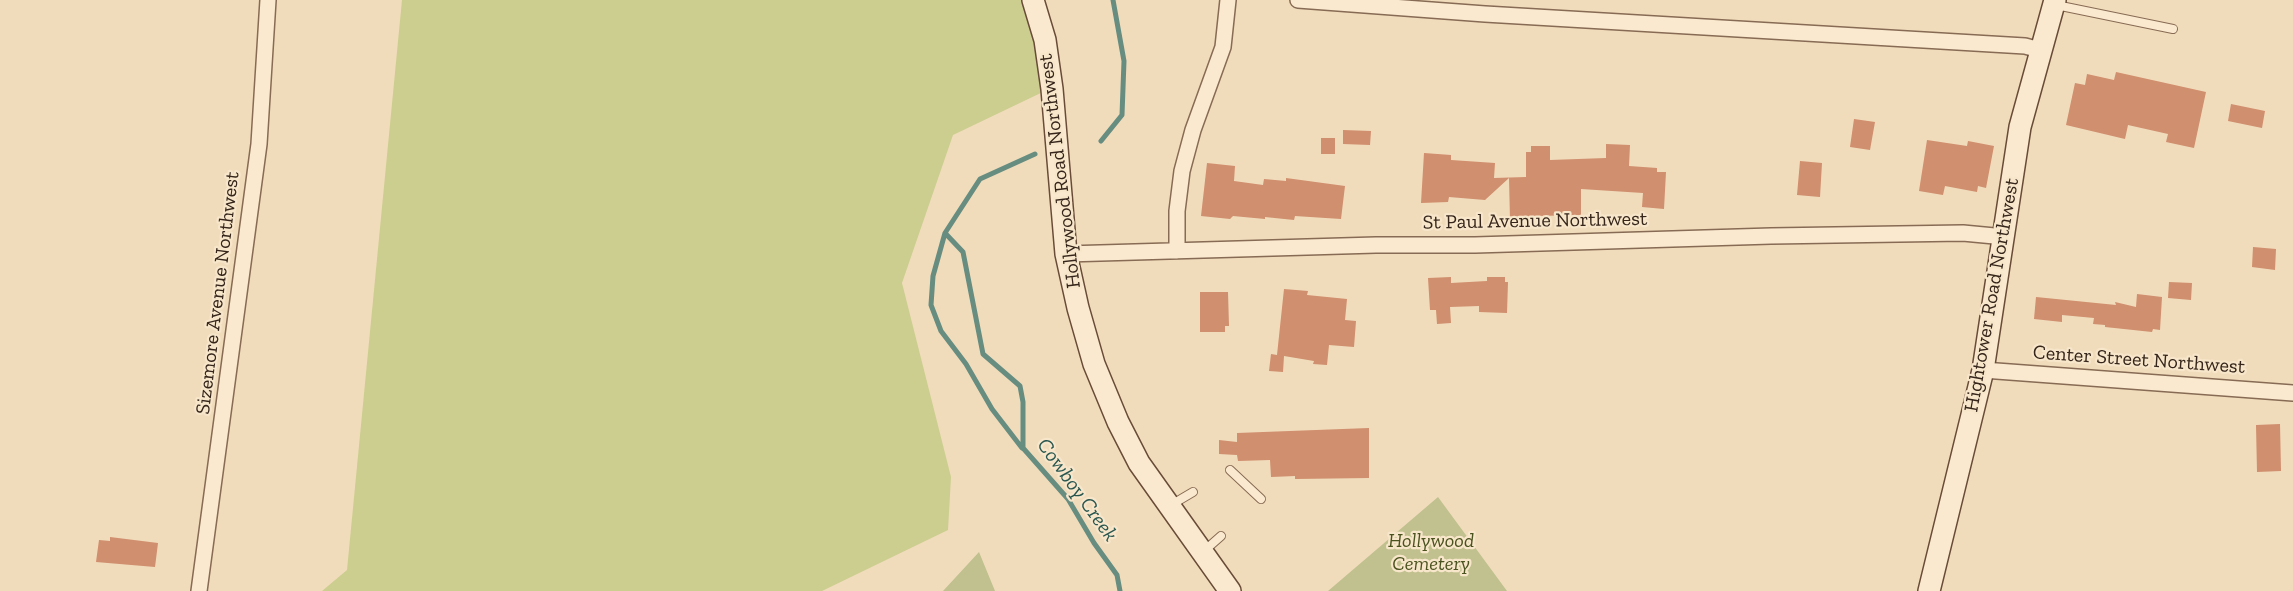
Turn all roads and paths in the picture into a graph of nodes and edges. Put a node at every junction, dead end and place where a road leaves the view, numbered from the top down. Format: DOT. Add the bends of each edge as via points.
graph roads {
  1 [pos="268,0"];
  2 [pos="1033,0"];
  3 [pos="1227,0"];
  4 [pos="1298,0"];
  5 [pos="2055,2"];
  6 [pos="1486,7"];
  7 [pos="2173,29"];
  8 [pos="2040,50"];
  9 [pos="2005,237"];
  10 [pos="1177,251"];
  11 [pos="1066,254"];
  12 [pos="1983,370"];
  13 [pos="2293,393"];
  14 [pos="1230,470"];
  15 [pos="1193,492"];
  16 [pos="1261,499"];
  17 [pos="1170,506"];
  18 [pos="1221,536"];
  19 [pos="1203,553"];
  20 [pos="199,591"];
  21 [pos="1230,591"];
  22 [pos="1929,591"];
  1 -- 20 [label="street, Sizemore Avenue Northwest" via="259,144"];
  2 -- 11 [label="street, Hollywood Road Northwest" via="1045,40 1052,89"];
  3 -- 10 [label="street" via="1223,47 1182,171"];
  4 -- 6 [label="street"];
  5 -- 7 [label="lane"];
  5 -- 8 [label="street, Hightower Road Northwest"];
  6 -- 8 [label="street"];
  8 -- 9 [label="street, Hightower Road Northwest" via="2020,127"];
  9 -- 10 [label="street, St Paul Avenue Northwest" via="1963,233"];
  9 -- 12 [label="street, Hightower Road Northwest"];
  10 -- 11 [label="street, St Paul Avenue Northwest"];
  11 -- 17 [label="street, Hollywood Road Northwest" via="1094,364 1118,422"];
  12 -- 13 [label="street, Center Street Northwest"];
  12 -- 22 [label="street, Hightower Road Northwest"];
  14 -- 16 [label="lane"];
  15 -- 17 [label="lane"];
  17 -- 19 [label="street, Hollywood Road Northwest"];
  18 -- 19 [label="lane"];
  19 -- 21 [label="street, Hollywood Road Northwest"];
}
